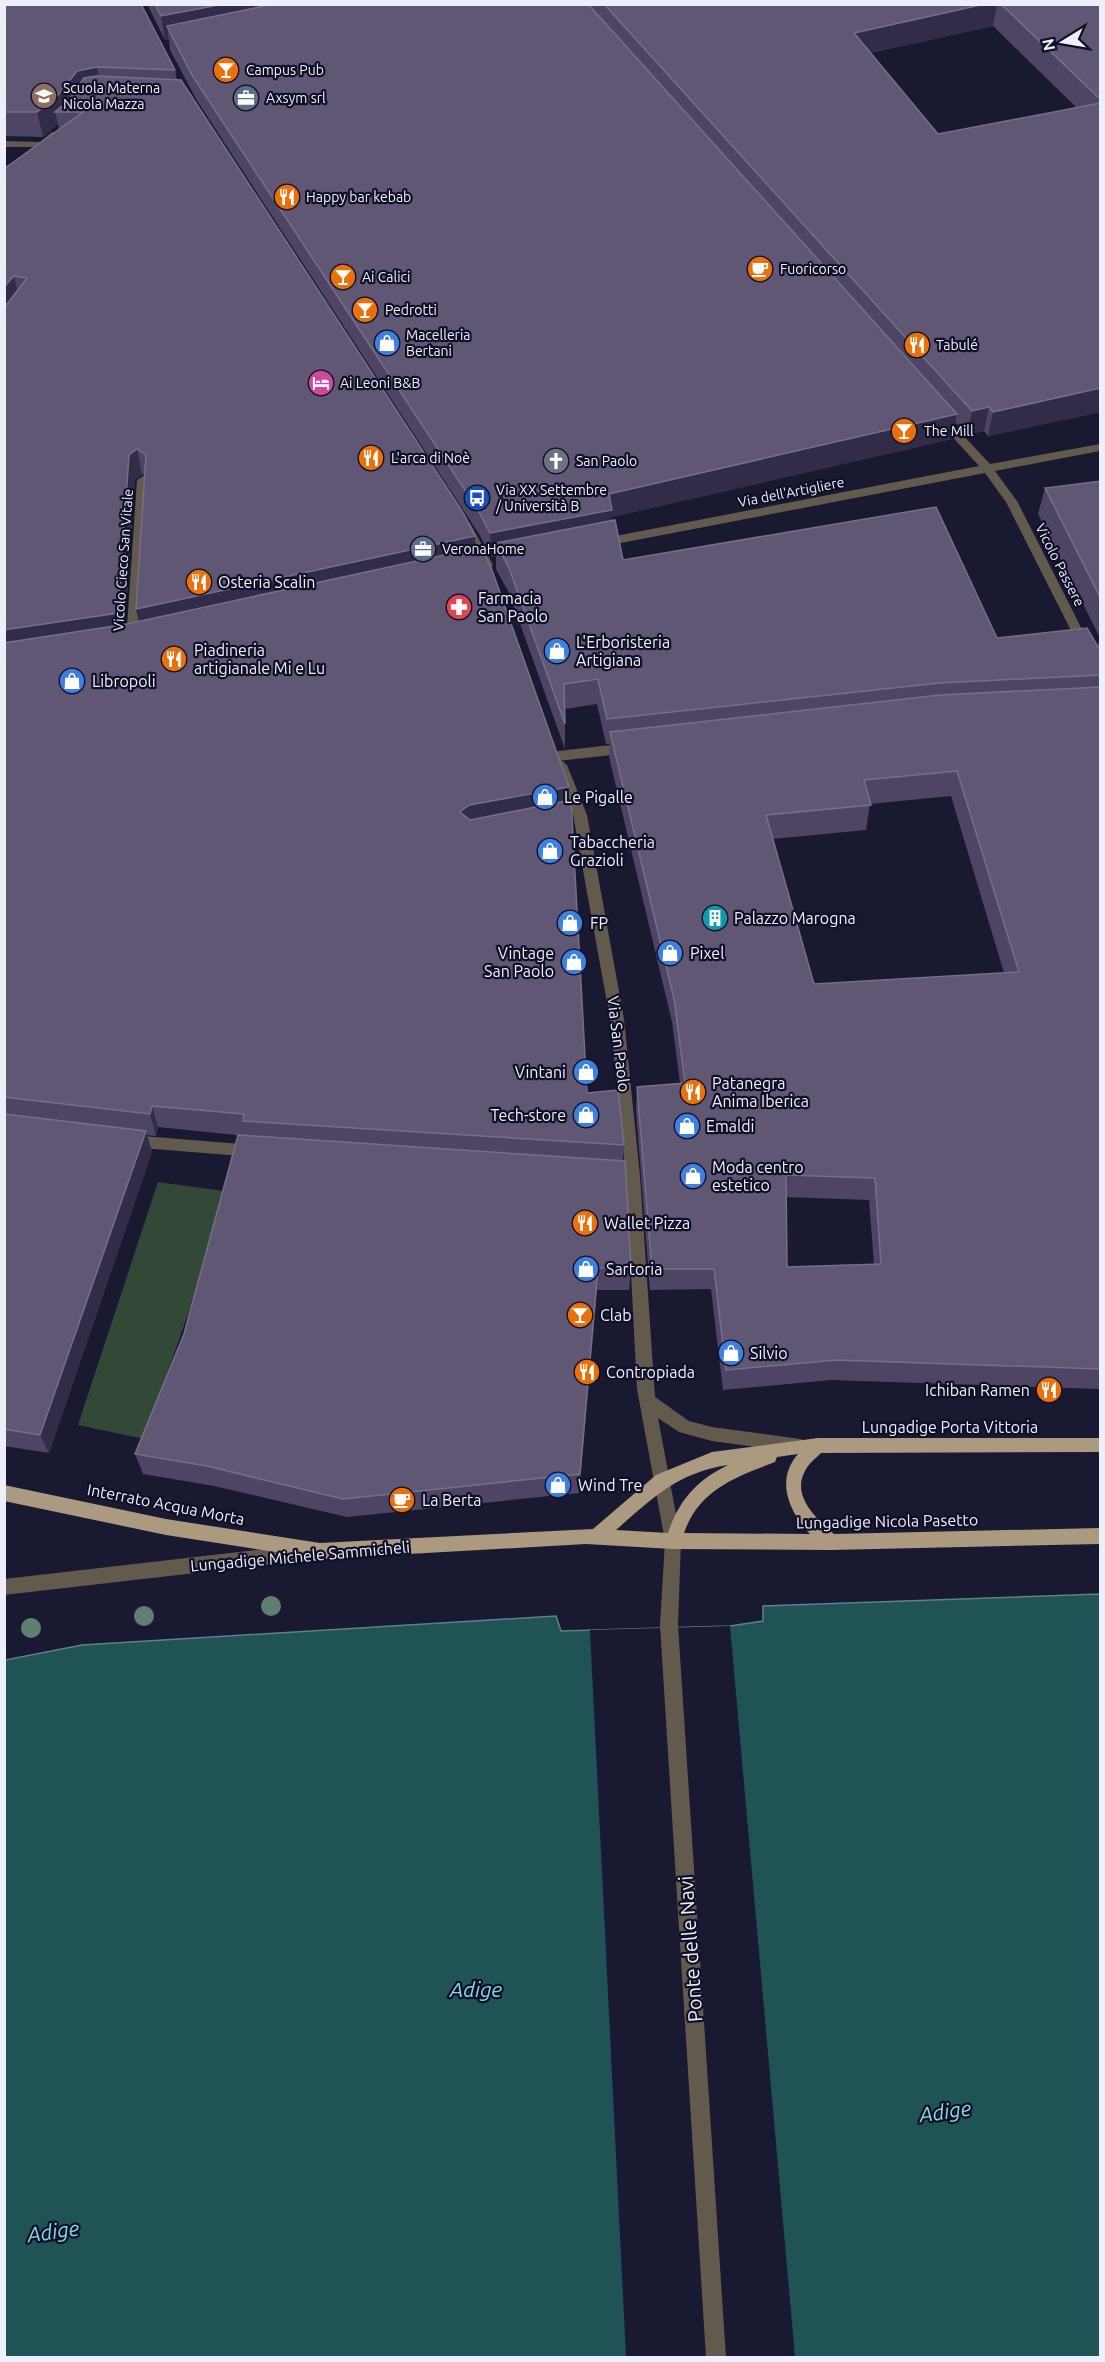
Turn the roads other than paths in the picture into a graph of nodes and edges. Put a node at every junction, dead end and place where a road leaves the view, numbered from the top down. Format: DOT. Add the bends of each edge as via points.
graph roads {
  1 [pos="60,129"];
  2 [pos="4,144"];
  3 [pos="930,405"];
  4 [pos="1101,447"];
  5 [pos="989,470"];
  6 [pos="143,480"];
  7 [pos="454,508"];
  8 [pos="590,545"];
  9 [pos="488,567"];
  10 [pos="132,642"];
  11 [pos="1101,676"];
  12 [pos="640,747"];
  13 [pos="118,1140"];
  14 [pos="270,1152"];
  15 [pos="647,1401"];
  16 [pos="818,1445"];
  17 [pos="1101,1445"];
  18 [pos="800,1446"];
  19 [pos="662,1480"];
  20 [pos="4,1492"];
  21 [pos="597,1536"];
  22 [pos="1101,1536"];
  23 [pos="673,1541"];
  24 [pos="831,1542"];
  25 [pos="320,1551"];
  26 [pos="4,1587"];
  27 [pos="716,2358"];
  1 -- 2 [label="street" via="42,145"];
  3 -- 5 [label="street, Vicolo Passere"];
  4 -- 5 [label="street, Via dell'Artigliere"];
  5 -- 8 [label="street, Via dell'Artigliere"];
  5 -- 11 [label="street, Vicolo Passere" via="1011,501"];
  6 -- 10 [label="street, Vicolo Cieco San Vitale"];
  7 -- 9 [label="street"];
  12 -- 15 [label="street, Via San Paolo" via="556,750 617,1019"];
  13 -- 14 [label="street"];
  15 -- 18 [label="street, Lungadige Porta Vittoria" via="684,1427"];
  15 -- 19 [label="street, Via San Paolo"];
  16 -- 17 [label="main road, Lungadige Porta Vittoria"];
  16 -- 18 [label="main road, Lungadige Porta Vittoria"];
  16 -- 24 [label="main road" via="796,1469 793,1497 808,1522"];
  18 -- 19 [label="main road, Lungadige Porta Vittoria" via="712,1460"];
  18 -- 23 [label="main road, Lungadige Porta Vittoria" via="709,1482 690,1502"];
  19 -- 21 [label="main road"];
  19 -- 23 [label="street, Via San Paolo"];
  20 -- 25 [label="main road, Interrato Acqua Morta" via="166,1527"];
  21 -- 23 [label="main road, Lungadige Michele Sammicheli"];
  21 -- 25 [label="main road, Lungadige Michele Sammicheli"];
  22 -- 24 [label="main road, Lungadige Nicola Pasetto"];
  23 -- 24 [label="main road, Lungadige Nicola Pasetto"];
  23 -- 27 [label="street, Ponte delle Navi" via="669,1625"];
  25 -- 26 [label="street, Lungadige Michele Sammicheli"];
}
